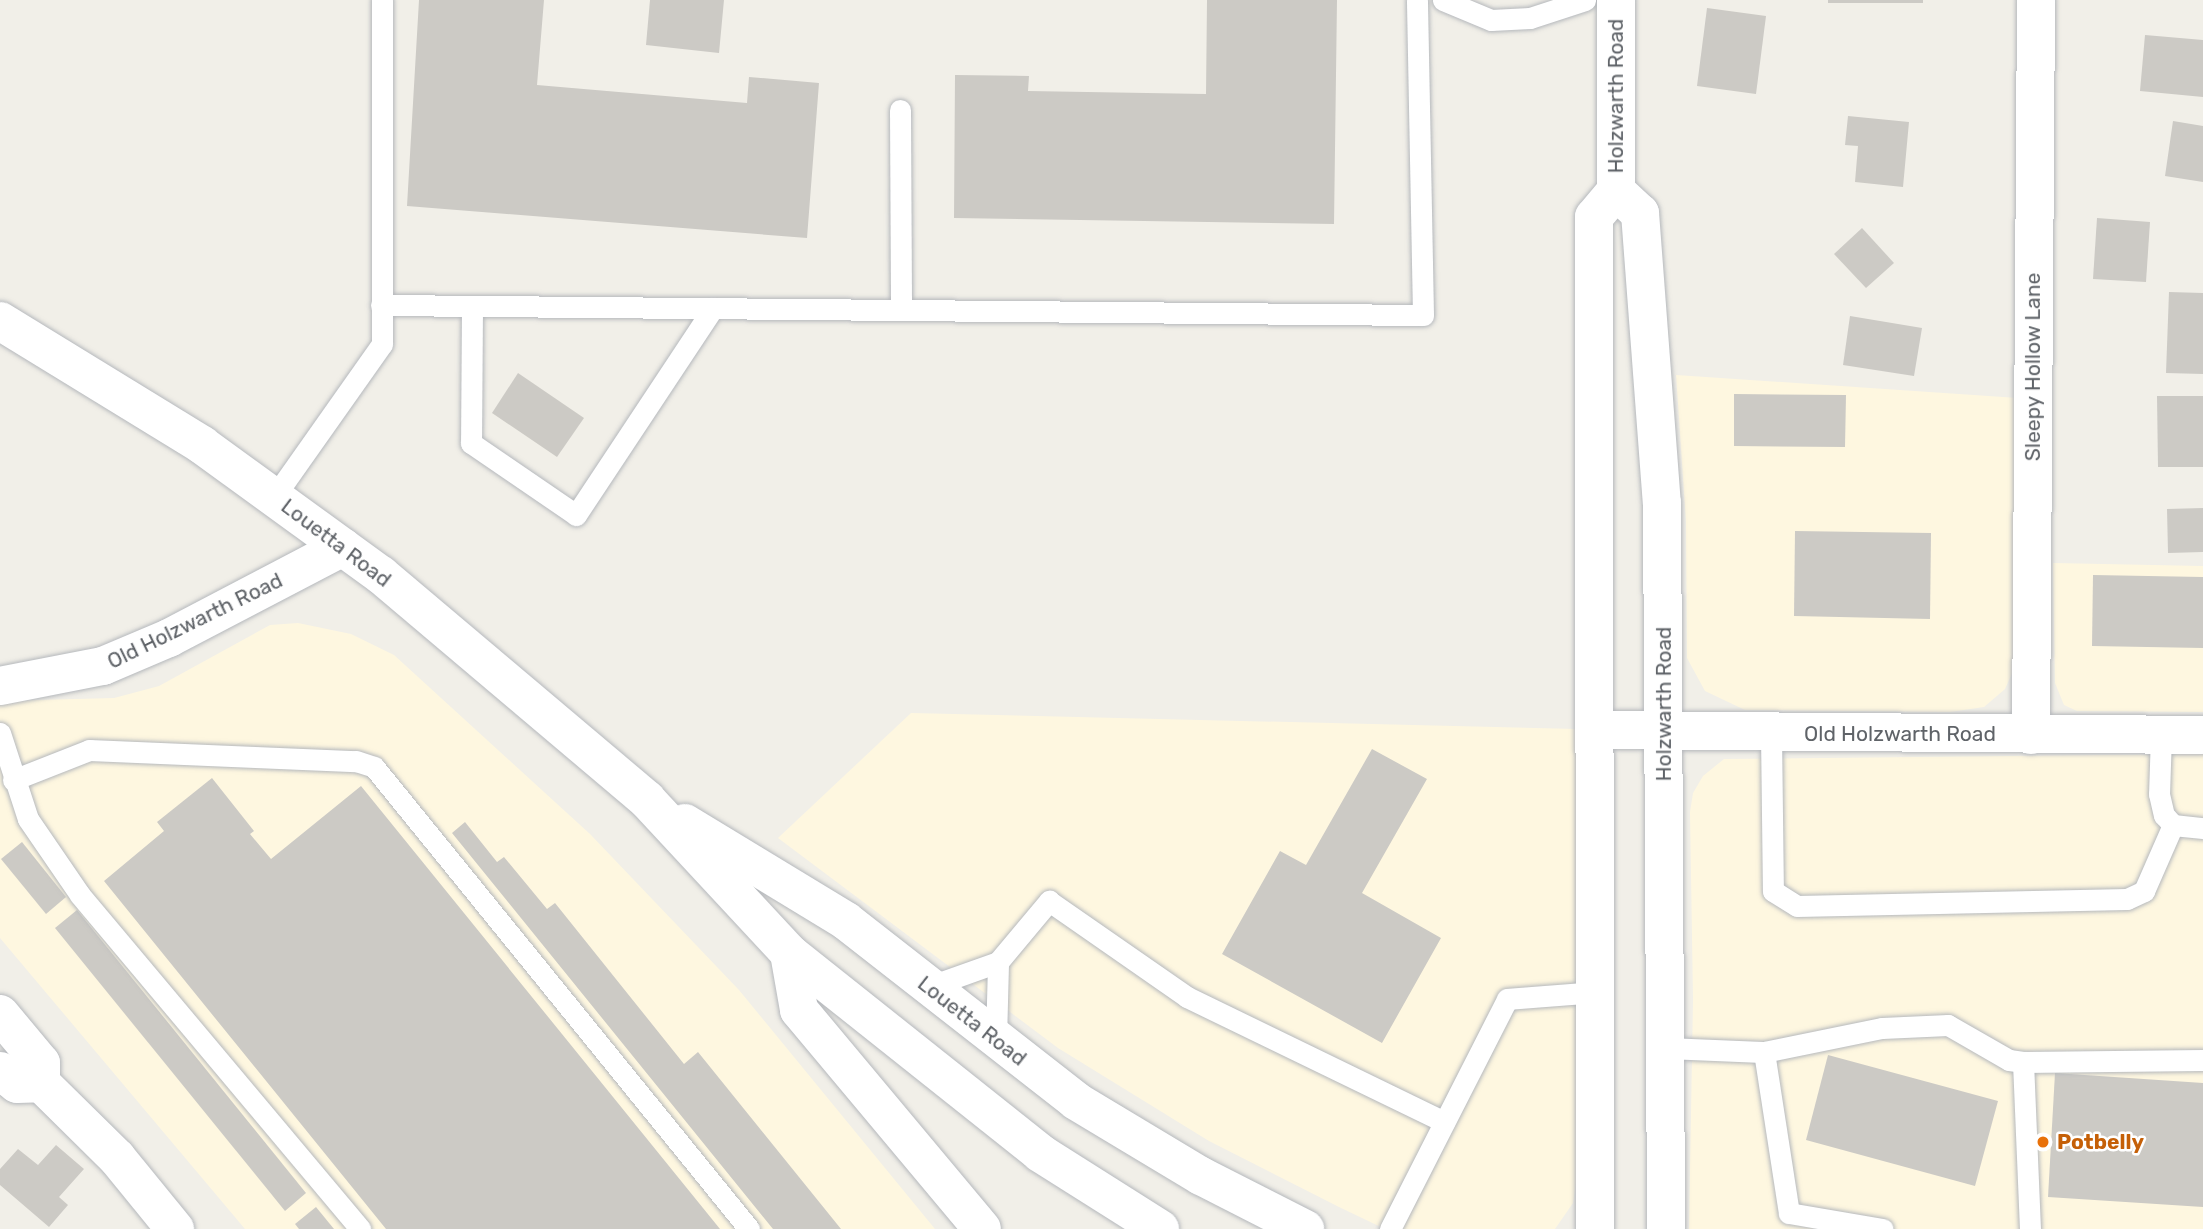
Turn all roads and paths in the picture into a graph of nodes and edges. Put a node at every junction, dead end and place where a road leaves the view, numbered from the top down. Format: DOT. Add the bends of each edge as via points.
graph roads {
  1 [pos="382,0"];
  2 [pos="1417,0"];
  3 [pos="1443,0"];
  4 [pos="1585,0"];
  5 [pos="1616,0"];
  6 [pos="2036,0"];
  7 [pos="900,110"];
  8 [pos="1616,191"];
  9 [pos="382,305"];
  10 [pos="472,306"];
  11 [pos="713,308"];
  12 [pos="901,310"];
  13 [pos="0,321"];
  14 [pos="274,497"];
  15 [pos="343,547"];
  16 [pos="0,686"];
  17 [pos="1596,730"];
  18 [pos="1664,732"];
  19 [pos="0,733"];
  20 [pos="1770,733"];
  21 [pos="2031,735"];
  22 [pos="2161,735"];
  23 [pos="2203,735"];
  24 [pos="13,780"];
  25 [pos="647,800"];
  26 [pos="2174,825"];
  27 [pos="2203,828"];
  28 [pos="789,953"];
  29 [pos="998,962"];
  30 [pos="928,987"];
  31 [pos="1596,992"];
  32 [pos="0,1014"];
  33 [pos="996,1040"];
  34 [pos="1665,1048"];
  35 [pos="1764,1052"];
  36 [pos="2203,1060"];
  37 [pos="2023,1062"];
  38 [pos="0,1071"];
  39 [pos="41,1083"];
  40 [pos="1444,1122"];
  41 [pos="1589,1219"];
  42 [pos="175,1229"];
  43 [pos="360,1229"];
  44 [pos="748,1229"];
  45 [pos="982,1229"];
  46 [pos="1160,1229"];
  47 [pos="1305,1229"];
  48 [pos="1390,1229"];
  49 [pos="1666,1229"];
  50 [pos="1883,1229"];
  51 [pos="2030,1229"];
  1 -- 9 [label="lane"];
  2 -- 12 [label="lane" via="1423,315"];
  3 -- 4 [label="lane" via="1491,20 1530,18"];
  5 -- 8 [label="main road, Holzwarth Road"];
  6 -- 21 [label="main road, Sleepy Hollow Lane"];
  7 -- 12 [label="lane"];
  8 -- 17 [label="main road, Holzwarth Road" via="1594,217"];
  8 -- 18 [label="main road, Holzwarth Road" via="1640,213 1662,503"];
  9 -- 10 [label="lane"];
  9 -- 14 [label="lane" via="382,344"];
  10 -- 11 [label="lane"];
  10 -- 11 [label="lane" via="471,443 576,515"];
  11 -- 12 [label="lane"];
  13 -- 14 [label="main road, Louetta Road" via="181,431"];
  14 -- 15 [label="main road, Louetta Road"];
  15 -- 16 [label="main road, Old Holzwarth Road" via="169,638 103,666"];
  15 -- 25 [label="main road, Louetta Road"];
  17 -- 18 [label="main road, Old Holzwarth Road"];
  17 -- 31 [label="main road, Holzwarth Road"];
  18 -- 20 [label="main road, Old Holzwarth Road"];
  18 -- 34 [label="main road, Holzwarth Road"];
  19 -- 24 [label="lane"];
  20 -- 21 [label="main road, Old Holzwarth Road"];
  20 -- 26 [label="lane" via="1773,891 1797,906 2127,899 2144,891"];
  21 -- 22 [label="main road, Old Holzwarth Road"];
  22 -- 23 [label="main road, Old Holzwarth Road"];
  22 -- 26 [label="lane" via="2159,794 2164,815"];
  24 -- 43 [label="lane" via="28,819 80,895"];
  24 -- 44 [label="lane" via="89,750 356,761 374,767"];
  25 -- 28 [label="main road, Louetta Road"];
  25 -- 30 [label="main road, Louetta Road" via="846,920"];
  26 -- 27 [label="lane"];
  28 -- 45 [label="main road" via="799,1010"];
  28 -- 46 [label="main road, Louetta Road" via="1040,1153"];
  29 -- 30 [label="lane"];
  29 -- 33 [label="lane"];
  29 -- 40 [label="lane" via="1049,901 1187,997"];
  30 -- 33 [label="main road, Louetta Road"];
  31 -- 40 [label="lane" via="1507,999"];
  31 -- 41 [label="main road, Holzwarth Road"];
  32 -- 39 [label="main road" via="41,1063"];
  33 -- 47 [label="main road, Louetta Road" via="1076,1101 1201,1176"];
  34 -- 35 [label="lane"];
  34 -- 49 [label="main road, Holzwarth Road"];
  35 -- 37 [label="lane" via="1882,1028 1948,1025 2009,1060"];
  35 -- 50 [label="lane" via="1789,1213"];
  36 -- 37 [label="lane"];
  37 -- 51 [label="lane"];
  38 -- 39 [label="main road" via="17,1084"];
  39 -- 42 [label="main road" via="117,1158"];
  40 -- 48 [label="lane"];
}
